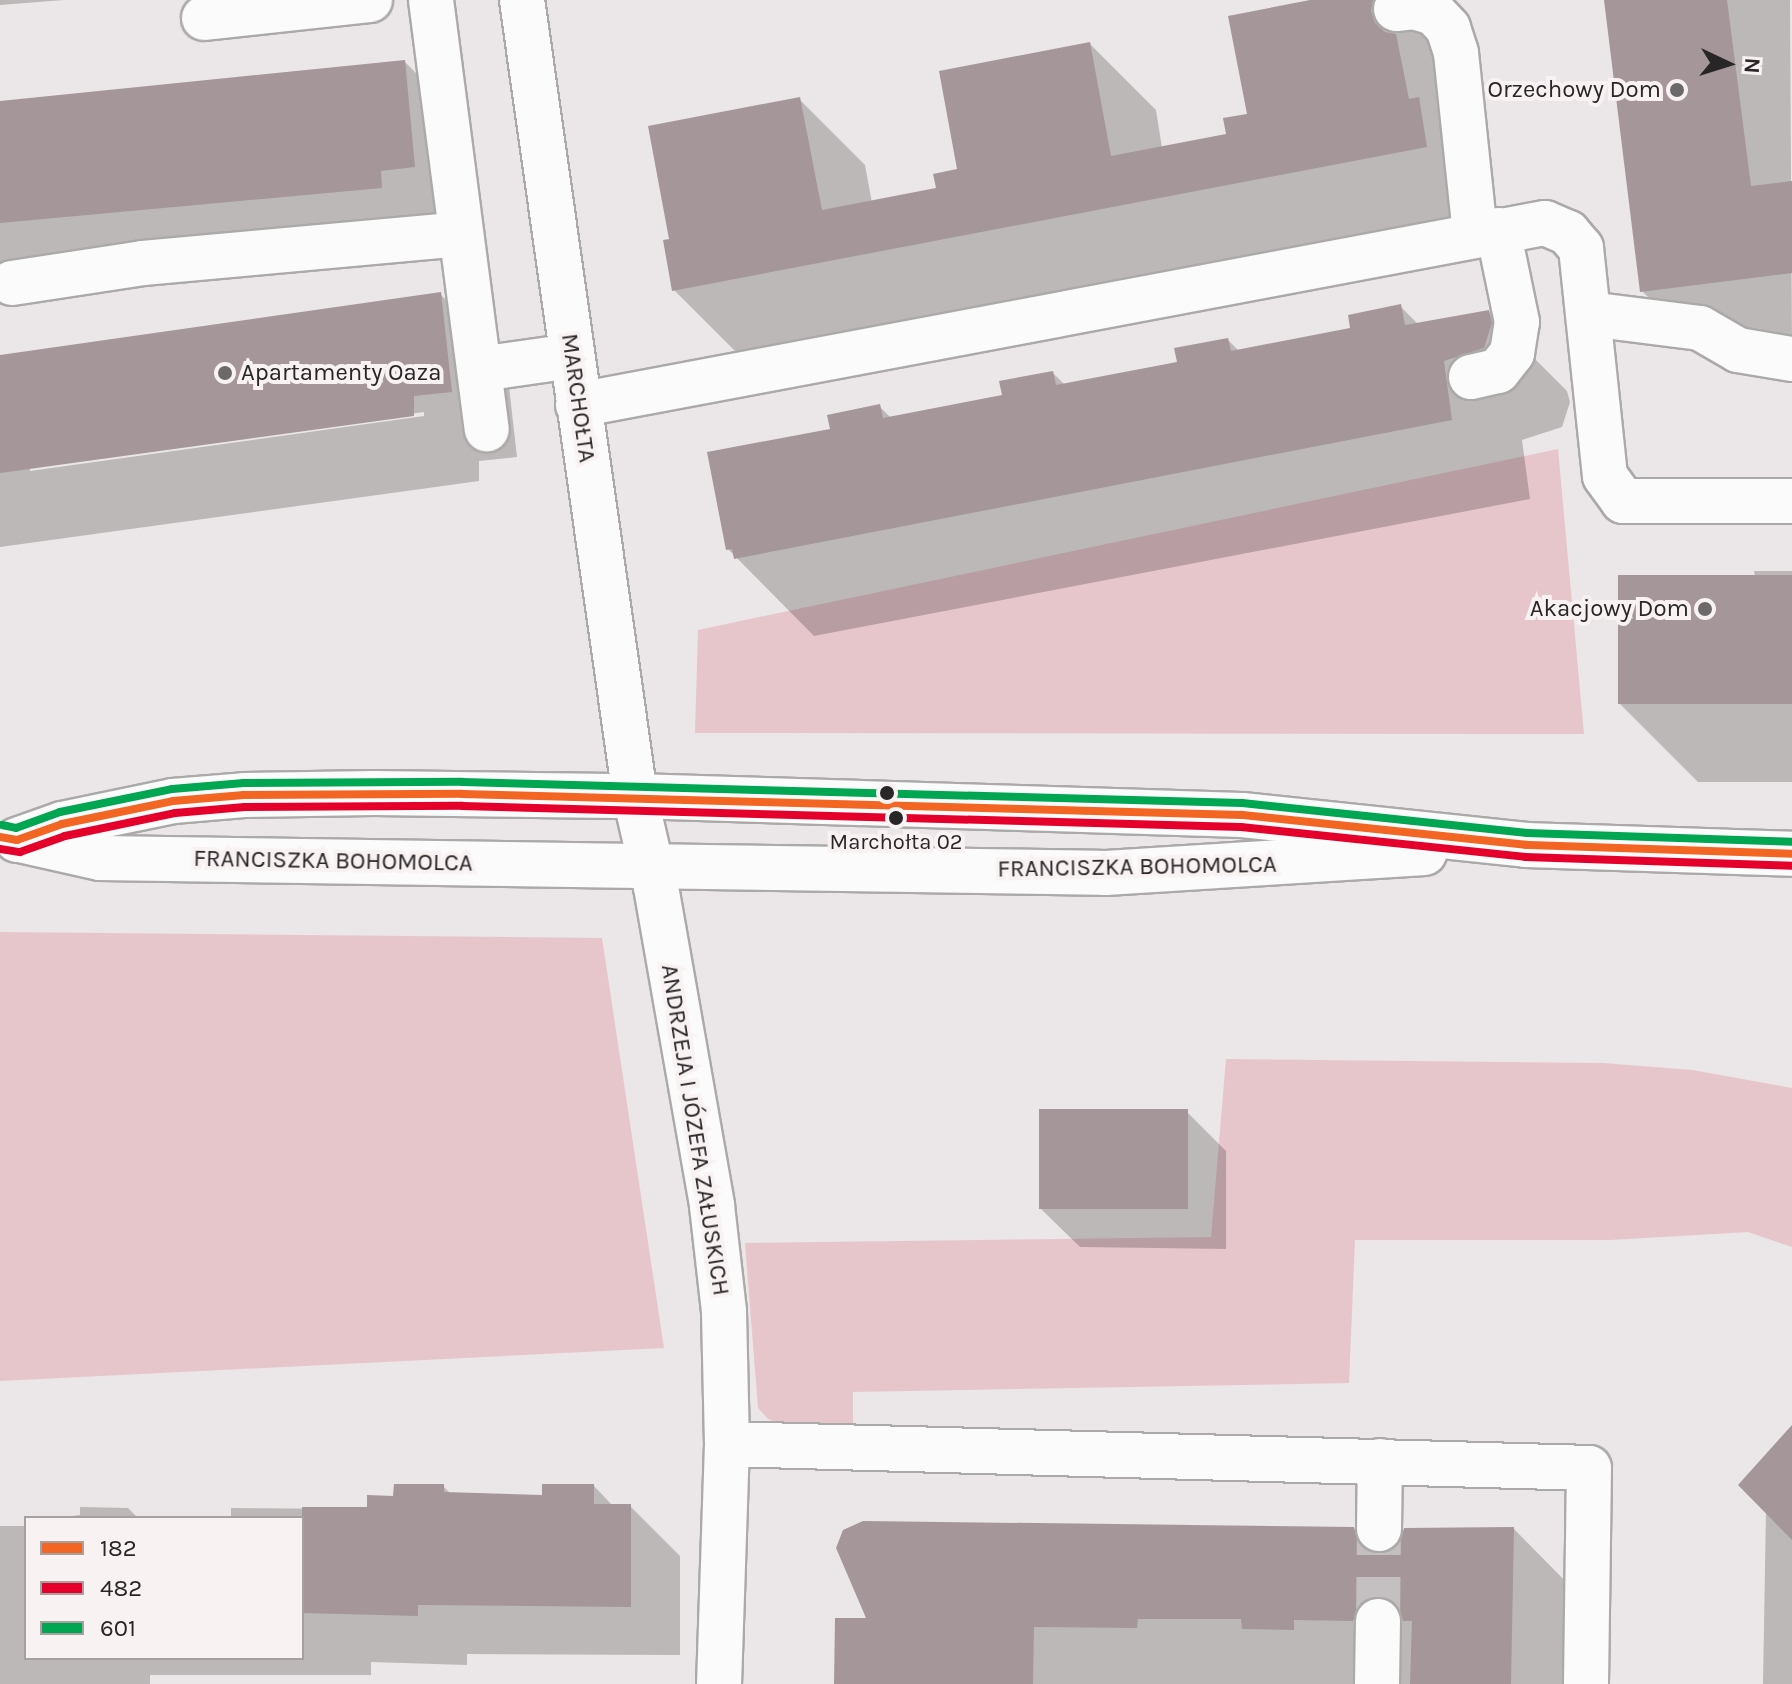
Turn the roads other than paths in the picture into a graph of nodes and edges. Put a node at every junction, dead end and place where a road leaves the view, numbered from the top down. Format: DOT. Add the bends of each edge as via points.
graph roads {
  1 [pos="370,0"];
  2 [pos="431,0"];
  3 [pos="522,0"];
  4 [pos="1396,9"];
  5 [pos="204,18"];
  6 [pos="1486,232"];
  7 [pos="461,234"];
  8 [pos="12,283"];
  9 [pos="1589,314"];
  10 [pos="571,356"];
  11 [pos="1792,359"];
  12 [pos="480,369"];
  13 [pos="1471,377"];
  14 [pos="578,405"];
  15 [pos="487,429"];
  16 [pos="1792,501"];
  17 [pos="635,796"];
  18 [pos="8,839"];
  19 [pos="1526,845"];
  20 [pos="1792,854"];
  21 [pos="651,865"];
  22 [pos="727,1444"];
  23 [pos="1380,1461"];
  24 [pos="1379,1529"];
  25 [pos="1378,1621"];
  26 [pos="719,1684"];
  27 [pos="1377,1684"];
  28 [pos="1586,1684"];
  1 -- 5 [label="street"];
  2 -- 7 [label="street"];
  3 -- 10 [label="street, MARCHOŁTA"];
  4 -- 6 [label="street" via="1434,13 1448,28"];
  6 -- 9 [label="street" via="1545,223 1568,233 1581,248"];
  6 -- 13 [label="street" via="1517,322 1512,353 1498,371"];
  6 -- 14 [label="street"];
  7 -- 8 [label="street" via="143,263"];
  7 -- 12 [label="street"];
  9 -- 11 [label="street" via="1700,328 1738,350"];
  9 -- 16 [label="street" via="1605,476 1623,501"];
  10 -- 12 [label="street"];
  10 -- 14 [label="street, MARCHOŁTA"];
  12 -- 15 [label="street"];
  14 -- 17 [label="street, MARCHOŁTA"];
  17 -- 18 [label="street, FRANCISZKA BOHOMOLCA" via="244,795 173,801"];
  17 -- 19 [label="street, FRANCISZKA BOHOMOLCA" via="1242,815"];
  17 -- 21 [label="street"];
  18 -- 21 [label="street, FRANCISZKA BOHOMOLCA" via="100,858"];
  19 -- 20 [label="street, FRANCISZKA BOHOMOLCA"];
  19 -- 21 [label="street, FRANCISZKA BOHOMOLCA" via="1106,873"];
  21 -- 22 [label="street, ANDRZEJA I JÓZEFA ZAŁUSKICH" via="712,1206 724,1312"];
  22 -- 23 [label="street"];
  22 -- 26 [label="street, ANDRZEJA I JÓZEFA ZAŁUSKICH"];
  23 -- 24 [label="street"];
  23 -- 28 [label="street" via="1589,1468"];
  25 -- 27 [label="street"];
}
